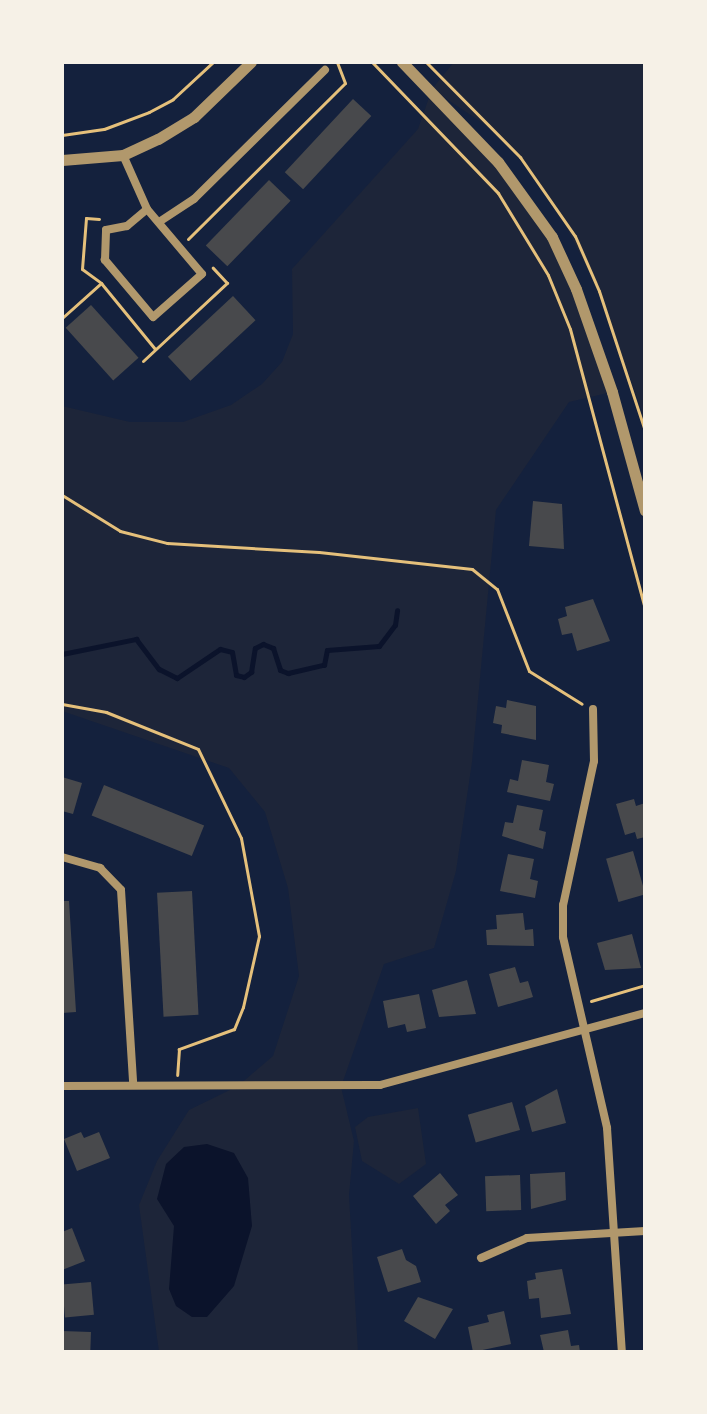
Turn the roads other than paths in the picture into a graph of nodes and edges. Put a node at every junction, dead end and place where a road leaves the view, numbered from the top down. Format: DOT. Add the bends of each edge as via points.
graph roads {
  1 [pos="251,62"];
  2 [pos="402,62"];
  3 [pos="325,70"];
  4 [pos="123,155"];
  5 [pos="62,160"];
  6 [pos="147,209"];
  7 [pos="159,222"];
  8 [pos="645,511"];
  9 [pos="593,709"];
  10 [pos="62,857"];
  11 [pos="645,1013"];
  12 [pos="584,1030"];
  13 [pos="133,1083"];
  14 [pos="62,1086"];
  15 [pos="645,1231"];
  16 [pos="612,1233"];
  17 [pos="481,1258"];
  18 [pos="622,1352"];
  1 -- 4 [label="street" via="194,117"];
  2 -- 8 [label="street" via="498,162 552,237 612,392"];
  3 -- 7 [label="street" via="194,199"];
  4 -- 5 [label="street"];
  4 -- 6 [label="street"];
  6 -- 7 [label="street"];
  6 -- 7 [label="street" via="127,226 106,230 105,260 153,317 202,274"];
  9 -- 12 [label="street" via="594,761 563,905 568,975"];
  10 -- 13 [label="street" via="100,868 121,890"];
  11 -- 12 [label="street"];
  12 -- 13 [label="street" via="380,1085"];
  12 -- 16 [label="street" via="607,1128"];
  13 -- 14 [label="street"];
  15 -- 16 [label="street"];
  16 -- 17 [label="street" via="527,1238"];
  16 -- 18 [label="street"];
}
